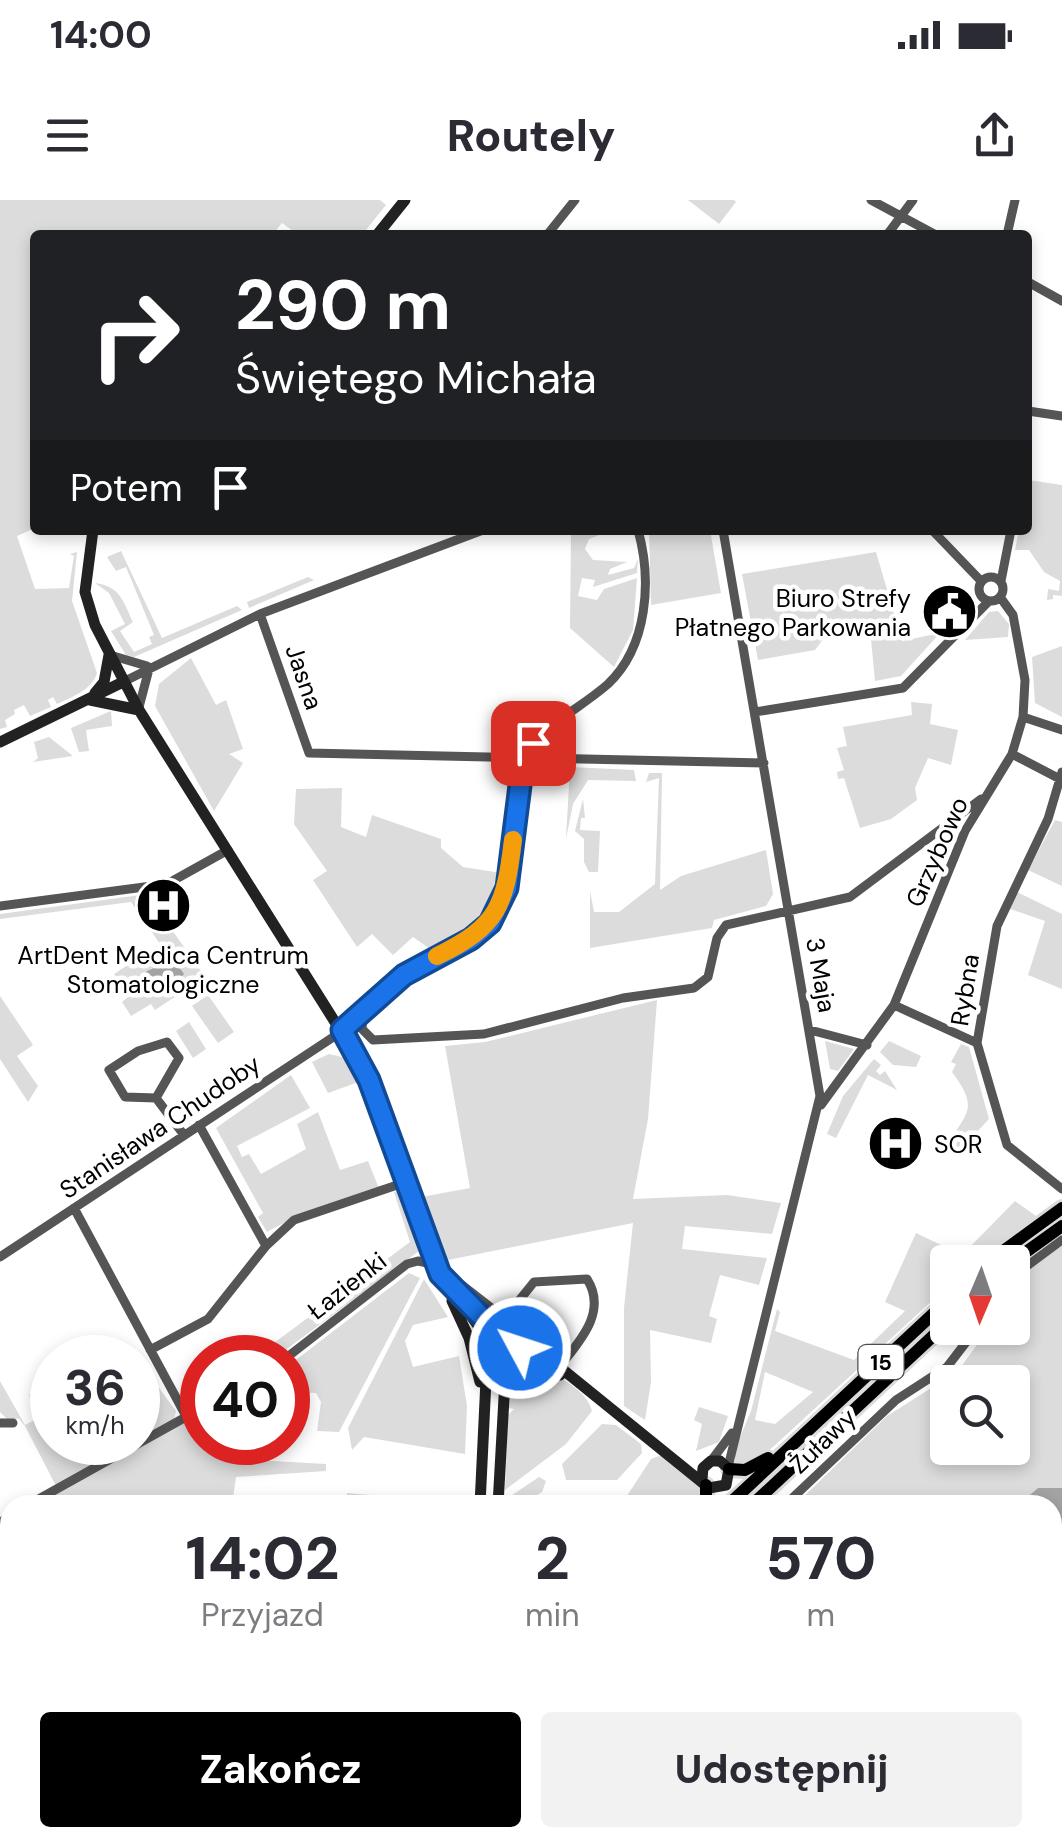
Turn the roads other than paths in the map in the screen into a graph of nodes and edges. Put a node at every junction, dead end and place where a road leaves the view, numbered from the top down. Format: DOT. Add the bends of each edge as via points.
graph roads {
  1 [pos="405,200"];
  2 [pos="575,200"];
  3 [pos="872,200"];
  4 [pos="913,200"];
  5 [pos="1015,200"];
  6 [pos="900,216"];
  7 [pos="380,230"];
  8 [pos="551,230"];
  9 [pos="890,230"];
  10 [pos="927,230"];
  11 [pos="1008,230"];
  12 [pos="1032,284"];
  13 [pos="1062,301"];
  14 [pos="1032,414"];
  15 [pos="1062,416"];
  16 [pos="92,535"];
  17 [pos="470,535"];
  18 [pos="639,535"];
  19 [pos="724,535"];
  20 [pos="937,535"];
  21 [pos="1009,535"];
  22 [pos="981,581"];
  23 [pos="1000,582"];
  24 [pos="1000,596"];
  25 [pos="989,601"];
  26 [pos="260,614"];
  27 [pos="109,655"];
  28 [pos="150,666"];
  29 [pos="124,682"];
  30 [pos="90,700"];
  31 [pos="139,710"];
  32 [pos="754,712"];
  33 [pos="1023,718"];
  34 [pos="1062,730"];
  35 [pos="0,742"];
  36 [pos="1012,754"];
  37 [pos="524,758"];
  38 [pos="764,763"];
  39 [pos="1061,776"];
  40 [pos="981,799"];
  41 [pos="228,850"];
  42 [pos="0,906"];
  43 [pos="789,908"];
  44 [pos="894,1005"];
  45 [pos="365,1012"];
  46 [pos="342,1030"];
  47 [pos="810,1030"];
  48 [pos="977,1043"];
  49 [pos="867,1045"];
  50 [pos="156,1098"];
  51 [pos="819,1109"];
  52 [pos="199,1126"];
  53 [pos="184,1135"];
  54 [pos="406,1182"];
  55 [pos="1062,1189"];
  56 [pos="74,1208"];
  57 [pos="1062,1208"];
  58 [pos="1062,1226"];
  59 [pos="1062,1240"];
  60 [pos="1011,1245"];
  61 [pos="266,1246"];
  62 [pos="1030,1249"];
  63 [pos="0,1258"];
  64 [pos="1030,1264"];
  65 [pos="438,1270"];
  66 [pos="930,1317"];
  67 [pos="499,1327"];
  68 [pos="142,1335"];
  69 [pos="310,1339"];
  70 [pos="930,1339"];
  71 [pos="520,1341"];
  72 [pos="160,1345"];
  73 [pos="964,1345"];
  74 [pos="485,1354"];
  75 [pos="510,1360"];
  76 [pos="560,1366"];
  77 [pos="160,1368"];
  78 [pos="581,1385"];
  79 [pos="180,1405"];
  80 [pos="484,1406"];
  81 [pos="180,1419"];
  82 [pos="738,1422"];
  83 [pos="0,1423"];
  84 [pos="13,1423"];
  85 [pos="814,1424"];
  86 [pos="662,1448"];
  87 [pos="709,1462"];
  88 [pos="728,1468"];
  89 [pos="704,1482"];
  90 [pos="46,1495"];
  91 [pos="480,1495"];
  92 [pos="498,1495"];
  93 [pos="705,1495"];
  94 [pos="739,1495"];
  95 [pos="764,1495"];
  96 [pos="796,1495"];
  1 -- 7 [label="street"];
  2 -- 8 [label="street"];
  3 -- 6 [label="street"];
  4 -- 6 [label="street"];
  5 -- 11 [label="street"];
  6 -- 9 [label="street"];
  6 -- 10 [label="street"];
  12 -- 13 [label="street"];
  14 -- 15 [label="street"];
  16 -- 27 [label="street" via="85,592"];
  17 -- 26 [label="street"];
  18 -- 37 [label="street" via="644,595 633,650 608,683 538,738"];
  19 -- 32 [label="street, 3 Maja"];
  20 -- 22 [label="street"];
  21 -- 23 [label="street"];
  22 -- 23 [label="street" via="989,576"];
  22 -- 25 [label="street" via="979,593"];
  23 -- 24 [label="street"];
  24 -- 25 [label="street"];
  24 -- 33 [label="street, Grzybowo" via="1013,614 1024,662"];
  25 -- 32 [label="street" via="903,688"];
  26 -- 28 [label="street"];
  26 -- 37 [label="street, Jasna" via="309,753"];
  27 -- 28 [label="street"];
  27 -- 29 [label="street"];
  27 -- 30 [label="street" via="104,682"];
  28 -- 29 [label="street"];
  28 -- 31 [label="street"];
  29 -- 30 [label="street"];
  29 -- 31 [label="street"];
  30 -- 31 [label="street"];
  30 -- 35 [label="street"];
  31 -- 41 [label="street"];
  32 -- 38 [label="street, 3 Maja"];
  33 -- 34 [label="street"];
  33 -- 36 [label="street, Grzybowo"];
  36 -- 39 [label="street, Rybna"];
  36 -- 40 [label="street, Grzybowo"];
  37 -- 38 [label="street"];
  37 -- 45 [label="street, Stanisława Chudoby" via="502,904 471,939 404,975"];
  38 -- 43 [label="street, 3 Maja"];
  39 -- 48 [label="street, Rybna" via="1048,819 997,925"];
  40 -- 43 [label="street" via="850,896"];
  40 -- 44 [label="street, Grzybowo"];
  41 -- 42 [label="street" via="167,884"];
  41 -- 46 [label="street"];
  43 -- 45 [label="street" via="726,925 708,977 694,988 452,1037 373,1040 362,1030"];
  43 -- 47 [label="street, 3 Maja"];
  44 -- 48 [label="street"];
  44 -- 49 [label="street, Grzybowo"];
  45 -- 46 [label="street, Stanisława Chudoby"];
  46 -- 52 [label="street, Stanisława Chudoby"];
  46 -- 54 [label="street" via="362,1064"];
  47 -- 49 [label="street"];
  47 -- 51 [label="street, 3 Maja"];
  48 -- 55 [label="street, Rybna" via="1007,1145"];
  49 -- 51 [label="street, Grzybowo"];
  50 -- 50 [label="street" via="125,1097 110,1070 166,1042 179,1058"];
  50 -- 53 [label="street"];
  51 -- 82 [label="street, 3 Maja"];
  52 -- 53 [label="street, Stanisława Chudoby"];
  52 -- 61 [label="street"];
  53 -- 56 [label="street, Stanisława Chudoby"];
  54 -- 61 [label="street" via="294,1220"];
  54 -- 65 [label="street"];
  56 -- 63 [label="street, Stanisława Chudoby"];
  56 -- 68 [label="street"];
  57 -- 60 [label="main road"];
  58 -- 62 [label="main road"];
  59 -- 64 [label="street"];
  61 -- 72 [label="street" via="208,1319"];
  65 -- 67 [label="street" via="450,1289"];
  65 -- 69 [label="street, Łazienki" via="418,1260 407,1264"];
  65 -- 80 [label="street" via="469,1338"];
  66 -- 85 [label="main road, 15"];
  67 -- 71 [label="street"];
  67 -- 74 [label="street"];
  67 -- 76 [label="street" via="534,1282 587,1279 592,1328"];
  70 -- 95 [label="main road, 15"];
  71 -- 75 [label="street"];
  71 -- 76 [label="street"];
  73 -- 96 [label="street, Żuławy" via="947,1368 896,1400"];
  74 -- 75 [label="street" via="494,1362"];
  74 -- 80 [label="street"];
  75 -- 78 [label="street" via="536,1361"];
  75 -- 92 [label="street"];
  76 -- 78 [label="street"];
  77 -- 79 [label="street"];
  78 -- 86 [label="street"];
  80 -- 91 [label="street"];
  81 -- 90 [label="street"];
  82 -- 87 [label="street, 3 Maja"];
  82 -- 88 [label="street, 3 Maja"];
  83 -- 84 [label="street"];
  85 -- 88 [label="main road" via="756,1467"];
  85 -- 94 [label="main road, 15"];
  86 -- 87 [label="street"];
  86 -- 89 [label="street"];
  87 -- 88 [label="street"];
  87 -- 89 [label="street"];
  88 -- 89 [label="street" via="722,1488"];
  89 -- 93 [label="main road"];
}
